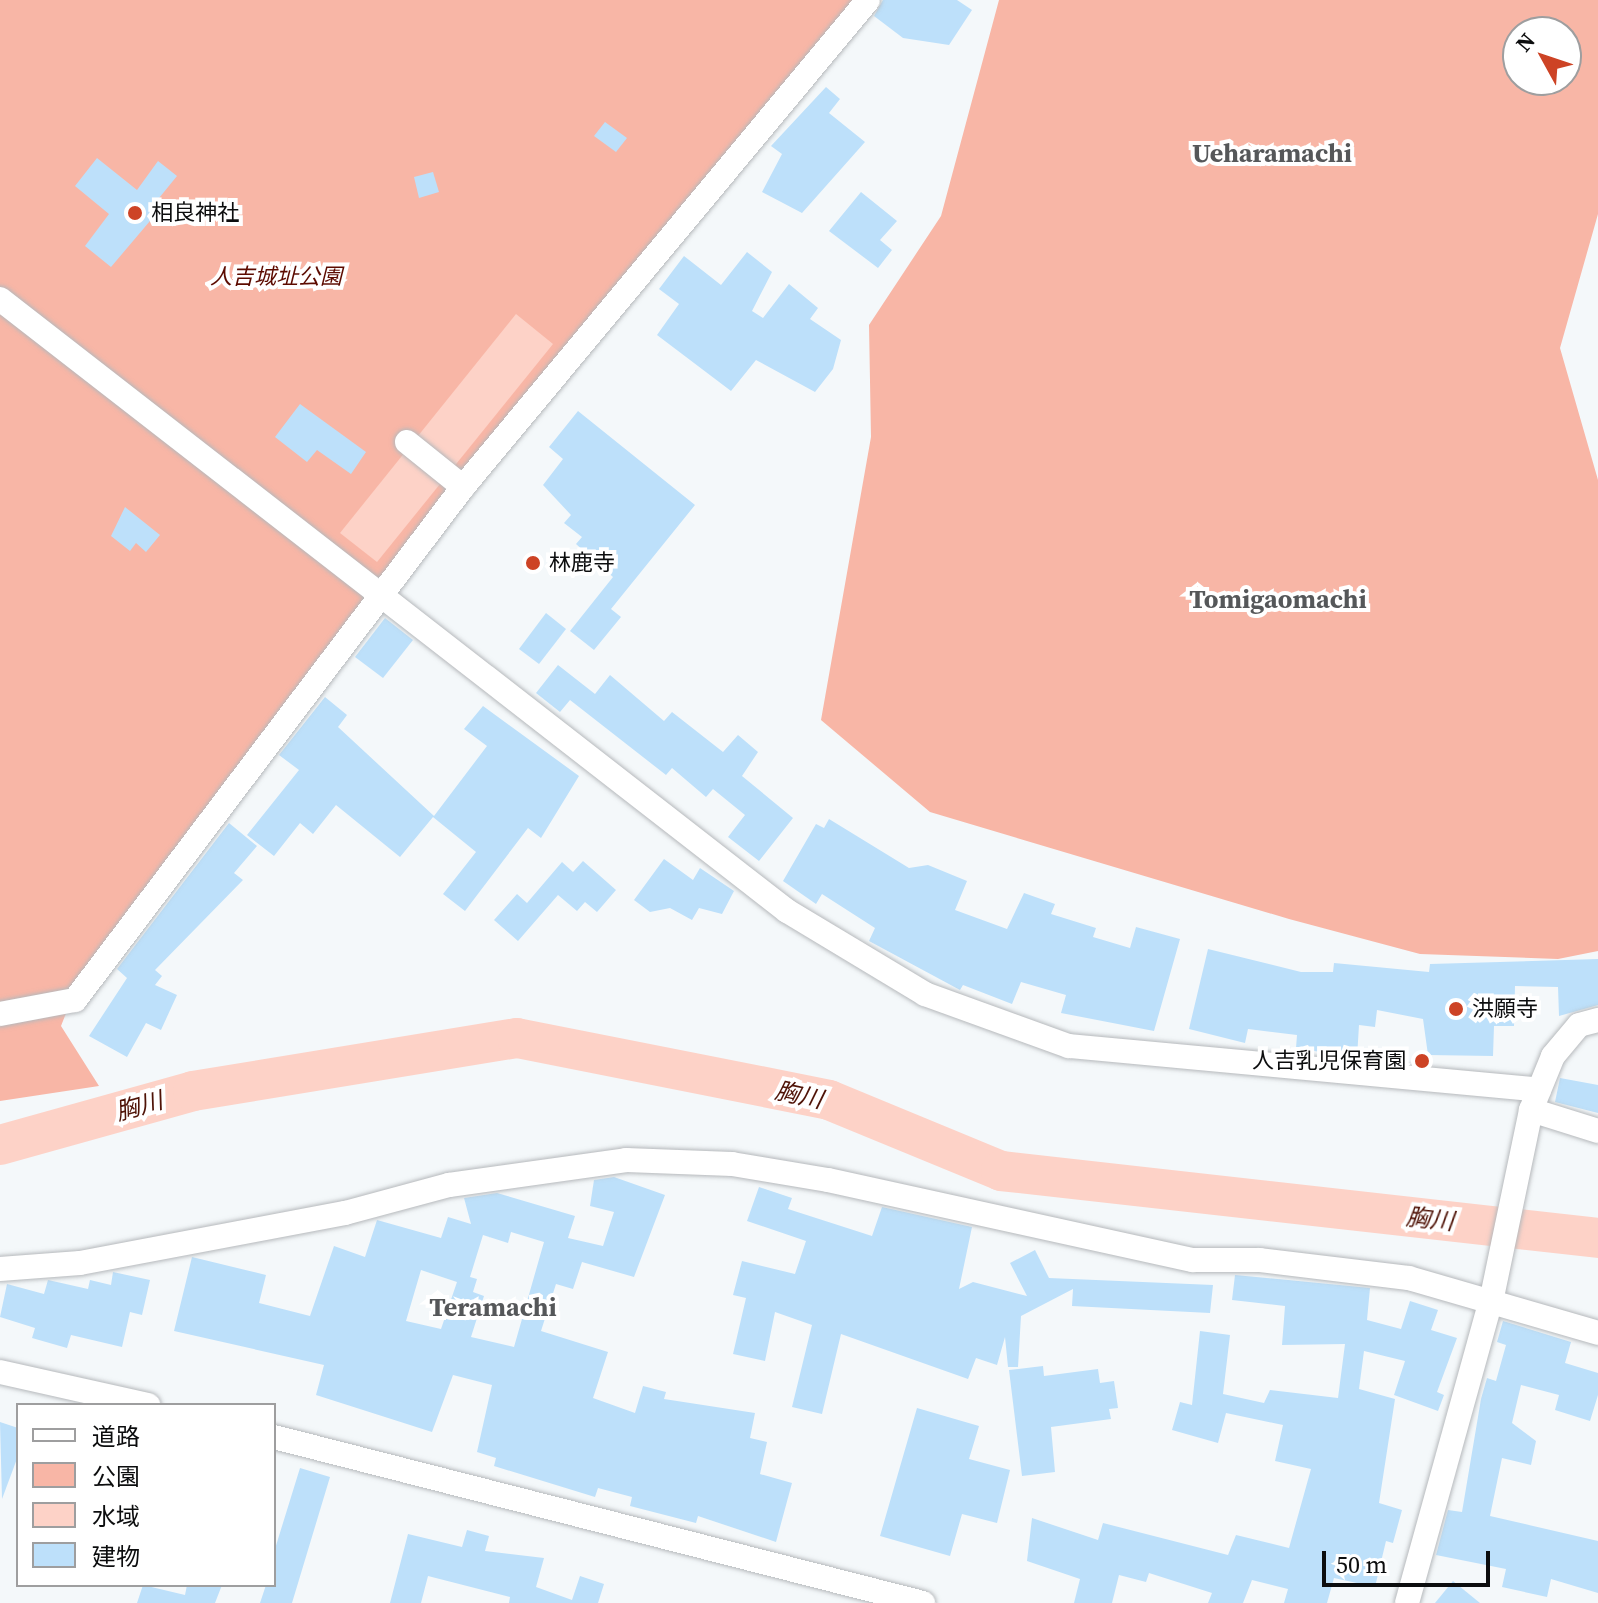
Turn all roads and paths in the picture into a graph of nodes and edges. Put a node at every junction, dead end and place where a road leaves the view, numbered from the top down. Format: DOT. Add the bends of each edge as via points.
graph roads {
  1 [pos="868,0"];
  2 [pos="0,299"];
  3 [pos="407,442"];
  4 [pos="456,482"];
  5 [pos="383,599"];
  6 [pos="0,1014"];
  7 [pos="1598,1020"];
  8 [pos="1535,1100"];
  9 [pos="1598,1131"];
  10 [pos="0,1269"];
  11 [pos="1494,1288"];
  12 [pos="1598,1333"];
  13 [pos="0,1372"];
  14 [pos="139,1403"];
  15 [pos="276,1438"];
  16 [pos="923,1603"];
  17 [pos="1407,1603"];
  1 -- 4 [label="street"];
  2 -- 5 [label="street"];
  3 -- 4 [label="street"];
  4 -- 5 [label="street"];
  5 -- 6 [label="street" via="75,1000"];
  5 -- 8 [label="street" via="787,911 925,994 1069,1046"];
  7 -- 8 [label="street" via="1579,1025"];
  8 -- 9 [label="street"];
  8 -- 11 [label="street"];
  10 -- 11 [label="street" via="80,1263 345,1213 449,1185 626,1160 732,1164 1193,1260 1344,1268"];
  11 -- 12 [label="street"];
  11 -- 17 [label="street"];
  13 -- 14 [label="street"];
  15 -- 16 [label="street"];
}
